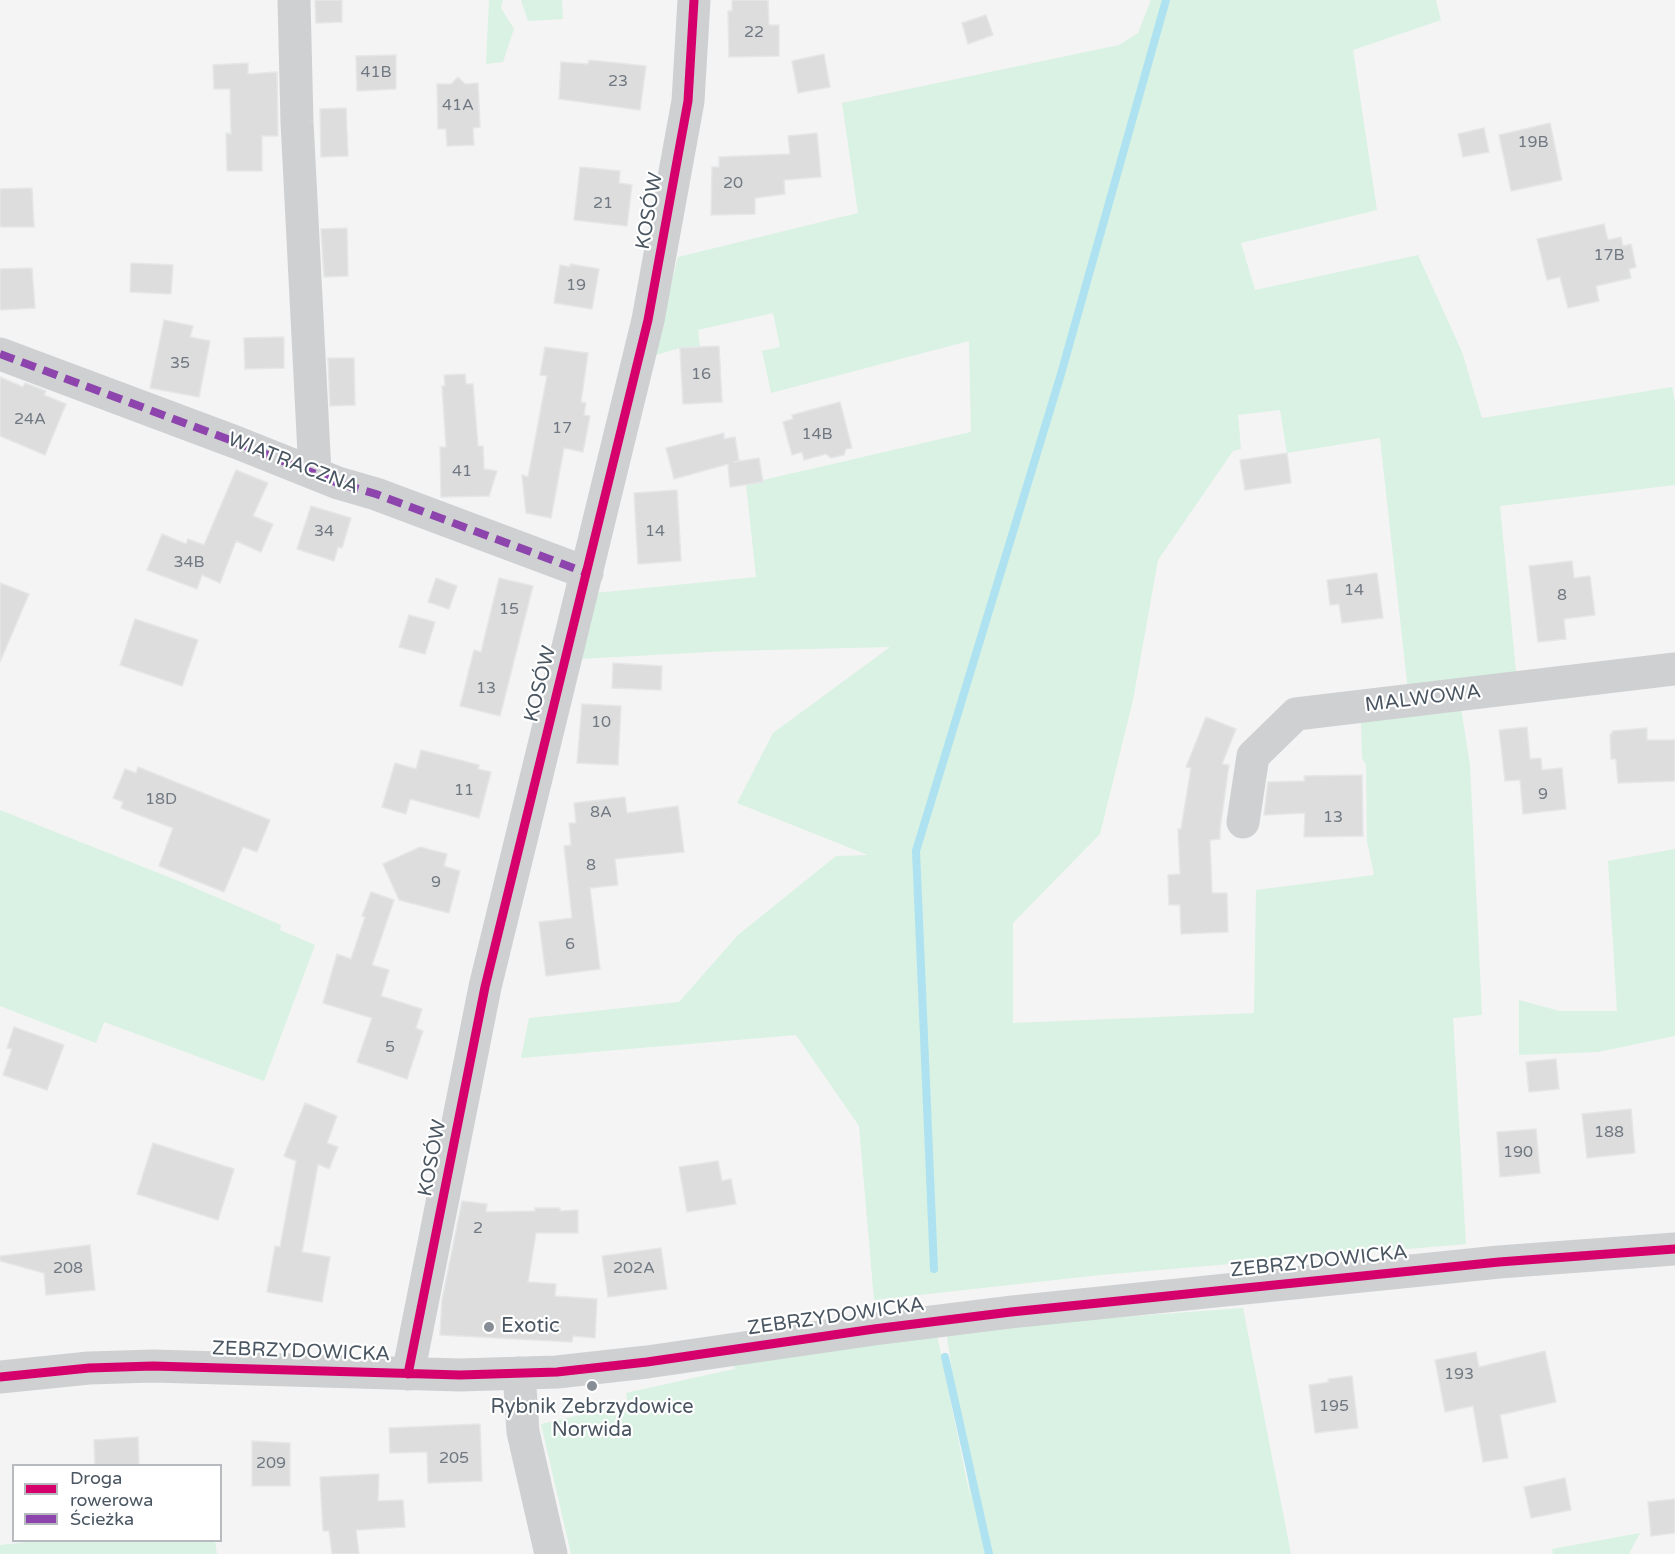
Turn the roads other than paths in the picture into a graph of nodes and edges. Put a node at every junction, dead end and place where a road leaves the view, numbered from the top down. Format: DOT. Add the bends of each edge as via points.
graph roads {
  1 [pos="294,0"];
  2 [pos="694,0"];
  3 [pos="0,354"];
  4 [pos="315,473"];
  5 [pos="587,573"];
  6 [pos="1675,669"];
  7 [pos="1243,822"];
  8 [pos="1675,1249"];
  9 [pos="519,1373"];
  10 [pos="408,1374"];
  11 [pos="0,1377"];
  12 [pos="551,1554"];
  1 -- 4 [label="street"];
  2 -- 5 [label="street, KOSÓW" via="688,101 652,298"];
  3 -- 4 [label="street, WIATRACZNA"];
  4 -- 5 [label="street, WIATRACZNA"];
  5 -- 10 [label="street, KOSÓW" via="486,987"];
  6 -- 7 [label="street, MALWOWA" via="1296,714 1253,756"];
  8 -- 9 [label="street, ZEBRZYDOWICKA" via="1499,1262 1011,1312 647,1362"];
  9 -- 10 [label="street, ZEBRZYDOWICKA"];
  9 -- 12 [label="street" via="523,1432"];
  10 -- 11 [label="street, ZEBRZYDOWICKA" via="163,1365"];
}
